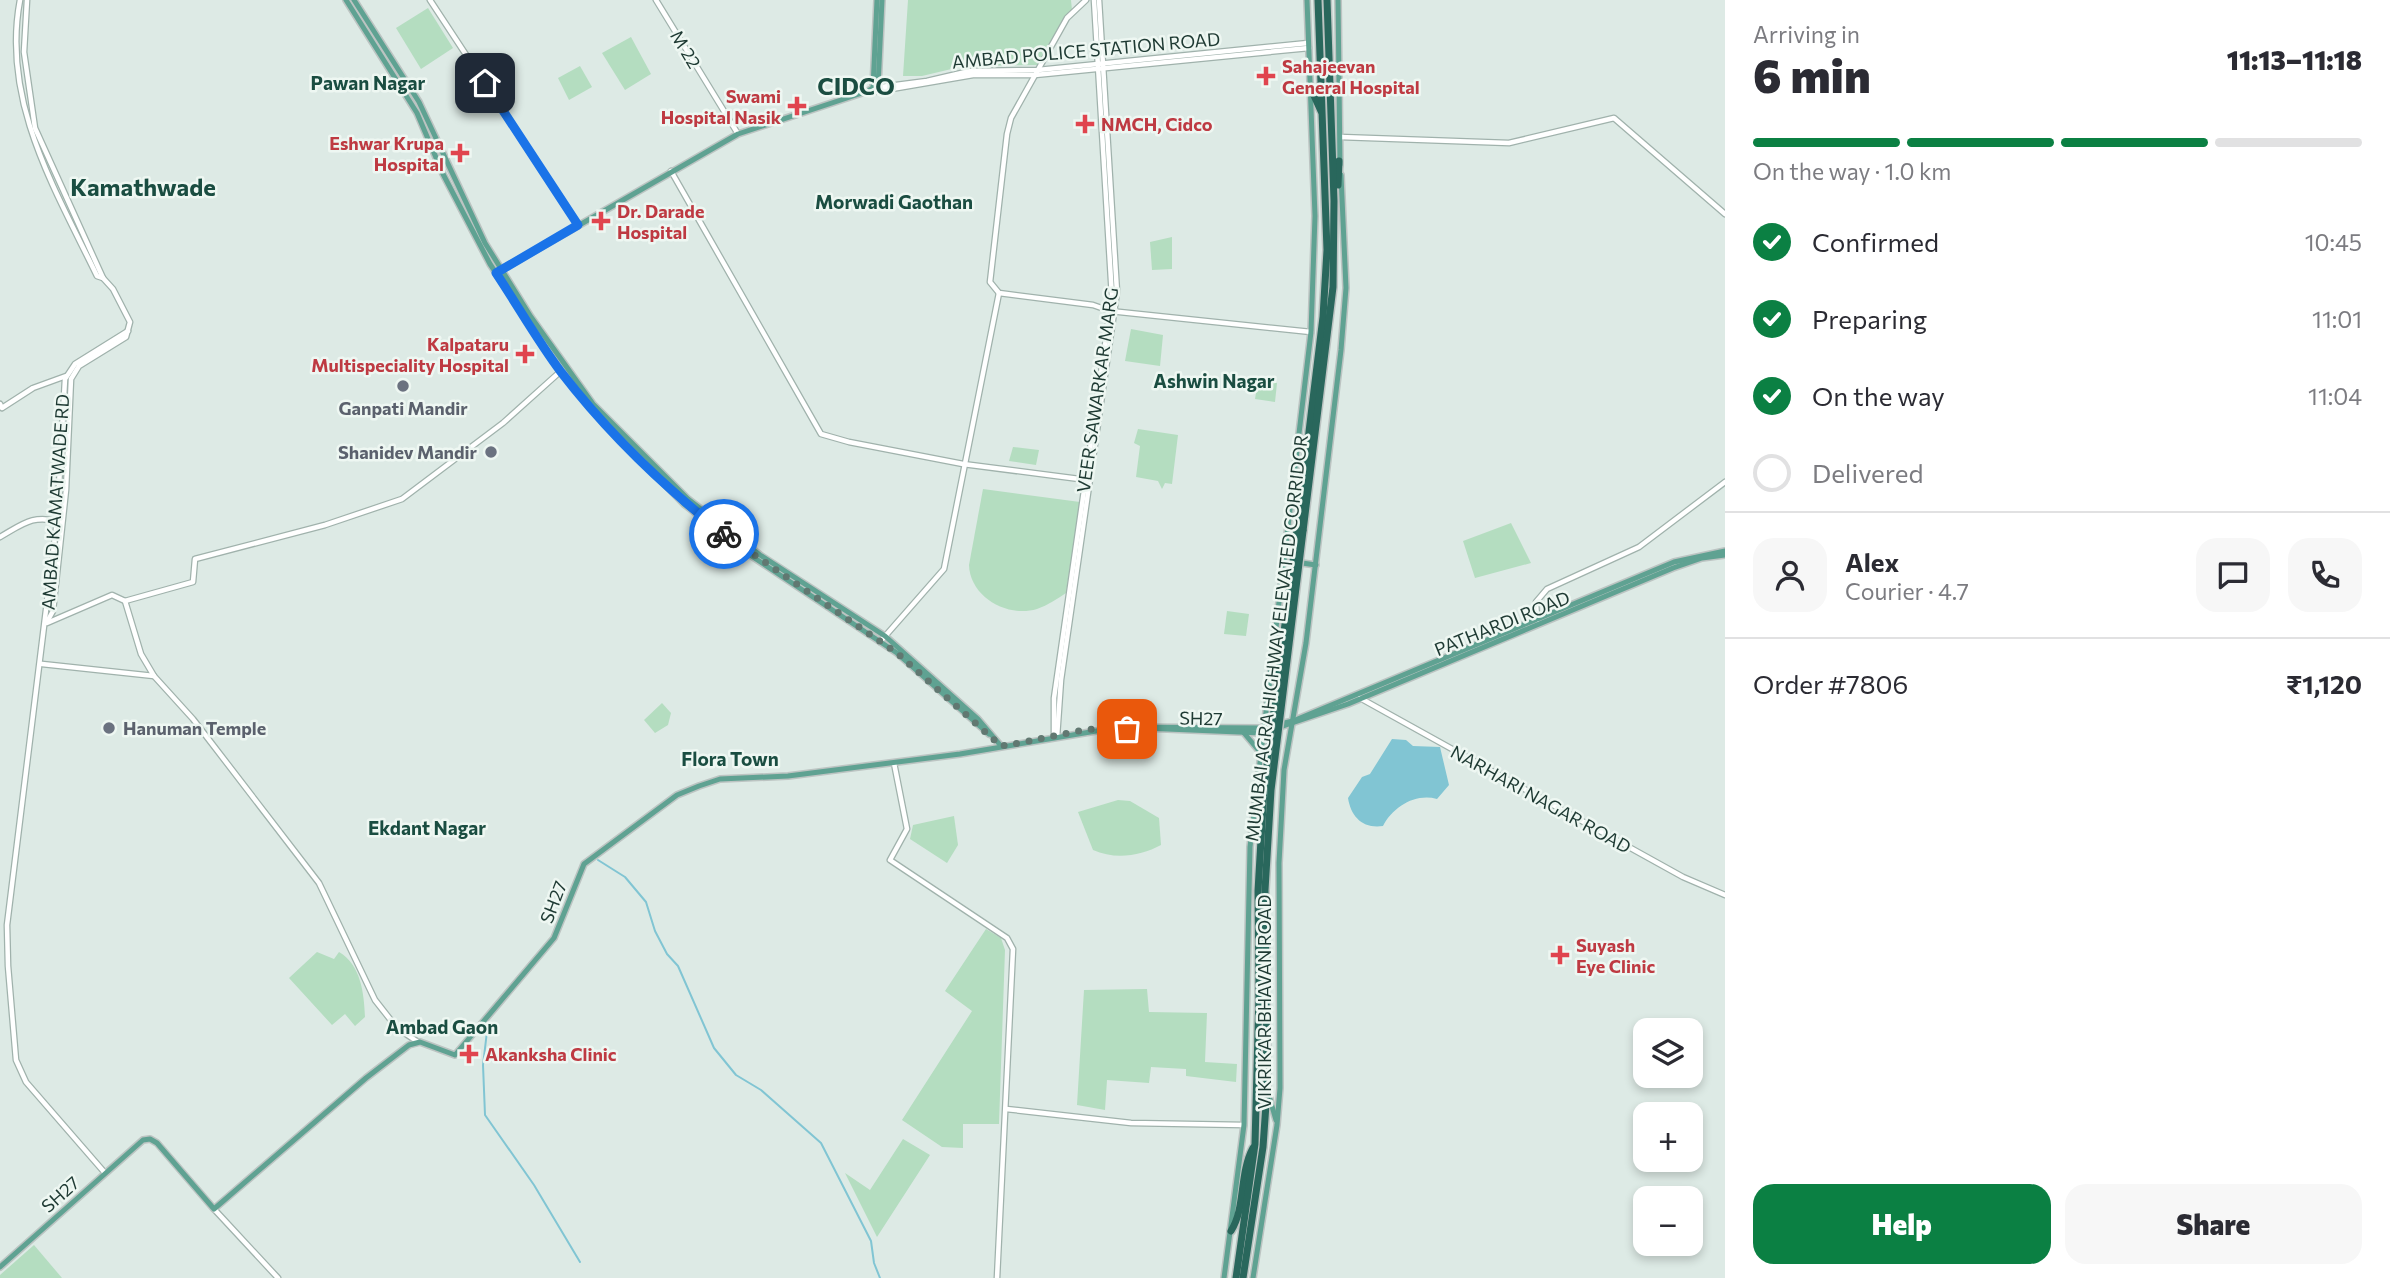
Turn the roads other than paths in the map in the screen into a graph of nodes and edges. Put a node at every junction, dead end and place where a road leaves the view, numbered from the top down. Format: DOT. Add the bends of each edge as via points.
graph roads {
  1 [pos="20,0"];
  2 [pos="346,0"];
  3 [pos="354,0"];
  4 [pos="429,0"];
  5 [pos="656,0"];
  6 [pos="877,0"];
  7 [pos="882,0"];
  8 [pos="1086,0"];
  9 [pos="1097,0"];
  10 [pos="1307,0"];
  11 [pos="1318,0"];
  12 [pos="1326,0"];
  13 [pos="1338,0"];
  14 [pos="27,1"];
  15 [pos="1308,46"];
  16 [pos="1102,67"];
  17 [pos="1037,73"];
  18 [pos="873,89"];
  19 [pos="1311,89"];
  20 [pos="1323,115"];
  21 [pos="738,134"];
  22 [pos="1340,137"];
  23 [pos="1339,161"];
  24 [pos="671,172"];
  25 [pos="1334,201"];
  26 [pos="1725,214"];
  27 [pos="578,225"];
  28 [pos="499,271"];
  29 [pos="103,278"];
  30 [pos="999,293"];
  31 [pos="1113,311"];
  32 [pos="1311,332"];
  33 [pos="80,363"];
  34 [pos="563,369"];
  35 [pos="73,374"];
  36 [pos="66,376"];
  37 [pos="0,404"];
  38 [pos="963,464"];
  39 [pos="1087,480"];
  40 [pos="1725,482"];
  41 [pos="60,522"];
  42 [pos="0,537"];
  43 [pos="738,542"];
  44 [pos="1725,553"];
  45 [pos="1285,561"];
  46 [pos="1316,565"];
  47 [pos="125,601"];
  48 [pos="1537,621"];
  49 [pos="46,623"];
  50 [pos="886,636"];
  51 [pos="880,642"];
  52 [pos="42,664"];
  53 [pos="154,676"];
  54 [pos="1359,696"];
  55 [pos="1296,703"];
  56 [pos="1311,713"];
  57 [pos="1293,723"];
  58 [pos="1120,727"];
  59 [pos="1262,731"];
  60 [pos="1244,733"];
  61 [pos="992,736"];
  62 [pos="1056,737"];
  63 [pos="1001,746"];
  64 [pos="1260,752"];
  65 [pos="894,763"];
  66 [pos="1251,837"];
  67 [pos="1280,841"];
  68 [pos="1725,895"];
  69 [pos="1262,992"];
  70 [pos="406,1036"];
  71 [pos="418,1042"];
  72 [pos="409,1045"];
  73 [pos="1267,1090"];
  74 [pos="1006,1109"];
  75 [pos="1244,1125"];
  76 [pos="1277,1125"];
  77 [pos="1255,1144"];
  78 [pos="104,1173"];
  79 [pos="214,1209"];
  80 [pos="1231,1231"];
  81 [pos="0,1267"];
  82 [pos="278,1278"];
  83 [pos="997,1278"];
  84 [pos="1224,1278"];
  85 [pos="1236,1278"];
  86 [pos="1243,1278"];
  87 [pos="1253,1278"];
  1 -- 29 [label="street" via="17,53 28,127 91,264"];
  2 -- 28 [label="main road" via="417,113 443,174"];
  3 -- 28 [label="main road" via="419,102"];
  4 -- 27 [label="street"];
  5 -- 21 [label="street, M 22"];
  6 -- 18 [label="main road"];
  7 -- 18 [label="main road"];
  8 -- 17 [label="street" via="1067,18"];
  9 -- 16 [label="street, VEER SAWARKAR MARG"];
  10 -- 15 [label="main road, VIKRIKAR BHAVAN ROAD"];
  11 -- 20 [label="highway, MUMBAI AGRA HIGHWAY ELEVATED CORRIDOR"];
  12 -- 25 [label="highway, MUMBAI AGRA HIGHWAY ELEVATED CORRIDOR"];
  13 -- 22 [label="main road, VIKRIKAR BHAVAN ROAD"];
  14 -- 29 [label="street, AMBAD KAMATWADE RD" via="24,52 35,128"];
  15 -- 16 [label="street, AMBAD POLICE STATION ROAD"];
  15 -- 19 [label="main road, VIKRIKAR BHAVAN ROAD"];
  16 -- 17 [label="street, AMBAD POLICE STATION ROAD"];
  16 -- 31 [label="street, VEER SAWARKAR MARG"];
  17 -- 18 [label="street, AMBAD POLICE STATION ROAD" via="970,71"];
  17 -- 30 [label="street" via="1007,134 990,282"];
  18 -- 21 [label="main road, AMBAD POLICE STATION ROAD"];
  19 -- 20 [label="highway"];
  19 -- 32 [label="main road, VIKRIKAR BHAVAN ROAD" via="1315,216"];
  20 -- 69 [label="highway, MUMBAI AGRA HIGHWAY ELEVATED CORRIDOR, bridge" via="1327,250 1323,317 1264,789 1258,891"];
  21 -- 24 [label="main road, AMBAD POLICE STATION ROAD"];
  22 -- 23 [label="main road, VIKRIKAR BHAVAN ROAD"];
  22 -- 26 [label="street" via="1509,143 1614,118"];
  23 -- 25 [label="highway"];
  23 -- 46 [label="main road, VIKRIKAR BHAVAN ROAD" via="1346,288"];
  24 -- 27 [label="main road, AMBAD POLICE STATION ROAD"];
  24 -- 38 [label="street" via="821,434"];
  25 -- 69 [label="highway, MUMBAI AGRA HIGHWAY ELEVATED CORRIDOR, bridge" via="1335,243 1323,384 1271,790"];
  27 -- 28 [label="main road, AMBAD POLICE STATION ROAD"];
  28 -- 34 [label="main road"];
  29 -- 33 [label="street, AMBAD KAMATWADE RD" via="128,316 128,331 119,343"];
  30 -- 31 [label="street"];
  30 -- 38 [label="street"];
  31 -- 32 [label="street"];
  31 -- 39 [label="street, VEER SAWARKAR MARG"];
  32 -- 45 [label="main road, VIKRIKAR BHAVAN ROAD"];
  33 -- 35 [label="street, AMBAD KAMATWADE RD"];
  33 -- 36 [label="street, AMBAD KAMATWADE RD"];
  34 -- 43 [label="main road" via="654,475"];
  34 -- 47 [label="street" via="503,424 399,500 195,559 193,582"];
  35 -- 36 [label="street"];
  35 -- 41 [label="street, AMBAD KAMATWADE RD"];
  36 -- 37 [label="street" via="33,388 2,408"];
  36 -- 41 [label="street, AMBAD KAMATWADE RD"];
  38 -- 39 [label="street"];
  38 -- 50 [label="street" via="944,569"];
  39 -- 62 [label="street, VEER SAWARKAR MARG"];
  40 -- 48 [label="street" via="1636,549 1548,589 1536,602"];
  41 -- 42 [label="street" via="45,516"];
  41 -- 49 [label="street, AMBAD KAMATWADE RD" via="52,611"];
  43 -- 50 [label="main road"];
  43 -- 51 [label="main road"];
  44 -- 48 [label="main road, PATHARDI ROAD" via="1682,564"];
  45 -- 46 [label="main road"];
  45 -- 59 [label="main road, VIKRIKAR BHAVAN ROAD"];
  46 -- 55 [label="main road, VIKRIKAR BHAVAN ROAD"];
  47 -- 49 [label="street" via="110,596"];
  47 -- 53 [label="street" via="141,654"];
  48 -- 54 [label="main road, PATHARDI ROAD"];
  49 -- 52 [label="street, AMBAD KAMATWADE RD"];
  50 -- 51 [label="street"];
  50 -- 61 [label="main road"];
  51 -- 61 [label="main road"];
  52 -- 53 [label="street"];
  52 -- 78 [label="street, AMBAD KAMATWADE RD" via="7,925 16,1060 26,1082"];
  53 -- 70 [label="street" via="193,719 323,890 372,994"];
  54 -- 56 [label="main road"];
  54 -- 57 [label="main road, SH27"];
  54 -- 68 [label="street, NARHARI NAGAR ROAD" via="1682,877"];
  55 -- 56 [label="main road"];
  55 -- 57 [label="main road, VIKRIKAR BHAVAN ROAD"];
  56 -- 57 [label="main road"];
  57 -- 59 [label="main road, SH27 / SH27"];
  57 -- 67 [label="main road, VIKRIKAR BHAVAN ROAD" via="1284,770"];
  58 -- 59 [label="main road"];
  58 -- 60 [label="main road, SH27 / SH27"];
  58 -- 62 [label="main road, SH27 / SH27"];
  59 -- 60 [label="main road, SH27 / SH27"];
  59 -- 64 [label="main road, VIKRIKAR BHAVAN ROAD"];
  60 -- 64 [label="main road"];
  61 -- 63 [label="main road"];
  62 -- 63 [label="main road, SH27 / SH27"];
  63 -- 65 [label="main road, SH27 / SH27"];
  64 -- 66 [label="main road, VIKRIKAR BHAVAN ROAD"];
  65 -- 71 [label="main road, SH27 / SH27" via="720,779 677,795 584,864 554,939 464,1047 451,1056"];
  65 -- 74 [label="street" via="906,829 890,860 1012,943"];
  66 -- 67 [label="main road"];
  66 -- 75 [label="main road, VIKRIKAR BHAVAN ROAD"];
  67 -- 76 [label="main road, VIKRIKAR BHAVAN ROAD"];
  69 -- 73 [label="highway, MUMBAI AGRA HIGHWAY ELEVATED CORRIDOR"];
  69 -- 77 [label="highway, MUMBAI AGRA HIGHWAY ELEVATED CORRIDOR"];
  70 -- 71 [label="street"];
  70 -- 72 [label="street"];
  71 -- 72 [label="main road"];
  72 -- 79 [label="main road"];
  73 -- 76 [label="main road"];
  73 -- 86 [label="highway, MUMBAI AGRA HIGHWAY ELEVATED CORRIDOR" via="1262,1159"];
  74 -- 75 [label="street" via="1131,1123"];
  74 -- 83 [label="street"];
  75 -- 80 [label="main road, VIKRIKAR BHAVAN ROAD"];
  76 -- 87 [label="main road, VIKRIKAR BHAVAN ROAD"];
  77 -- 80 [label="highway" via="1247,1159"];
  77 -- 85 [label="highway, MUMBAI AGRA HIGHWAY ELEVATED CORRIDOR"];
  78 -- 79 [label="main road, SH27 / SH27" via="150,1139"];
  78 -- 81 [label="main road, SH27 / SH27"];
  79 -- 82 [label="street"];
  80 -- 84 [label="main road, VIKRIKAR BHAVAN ROAD"];
}
